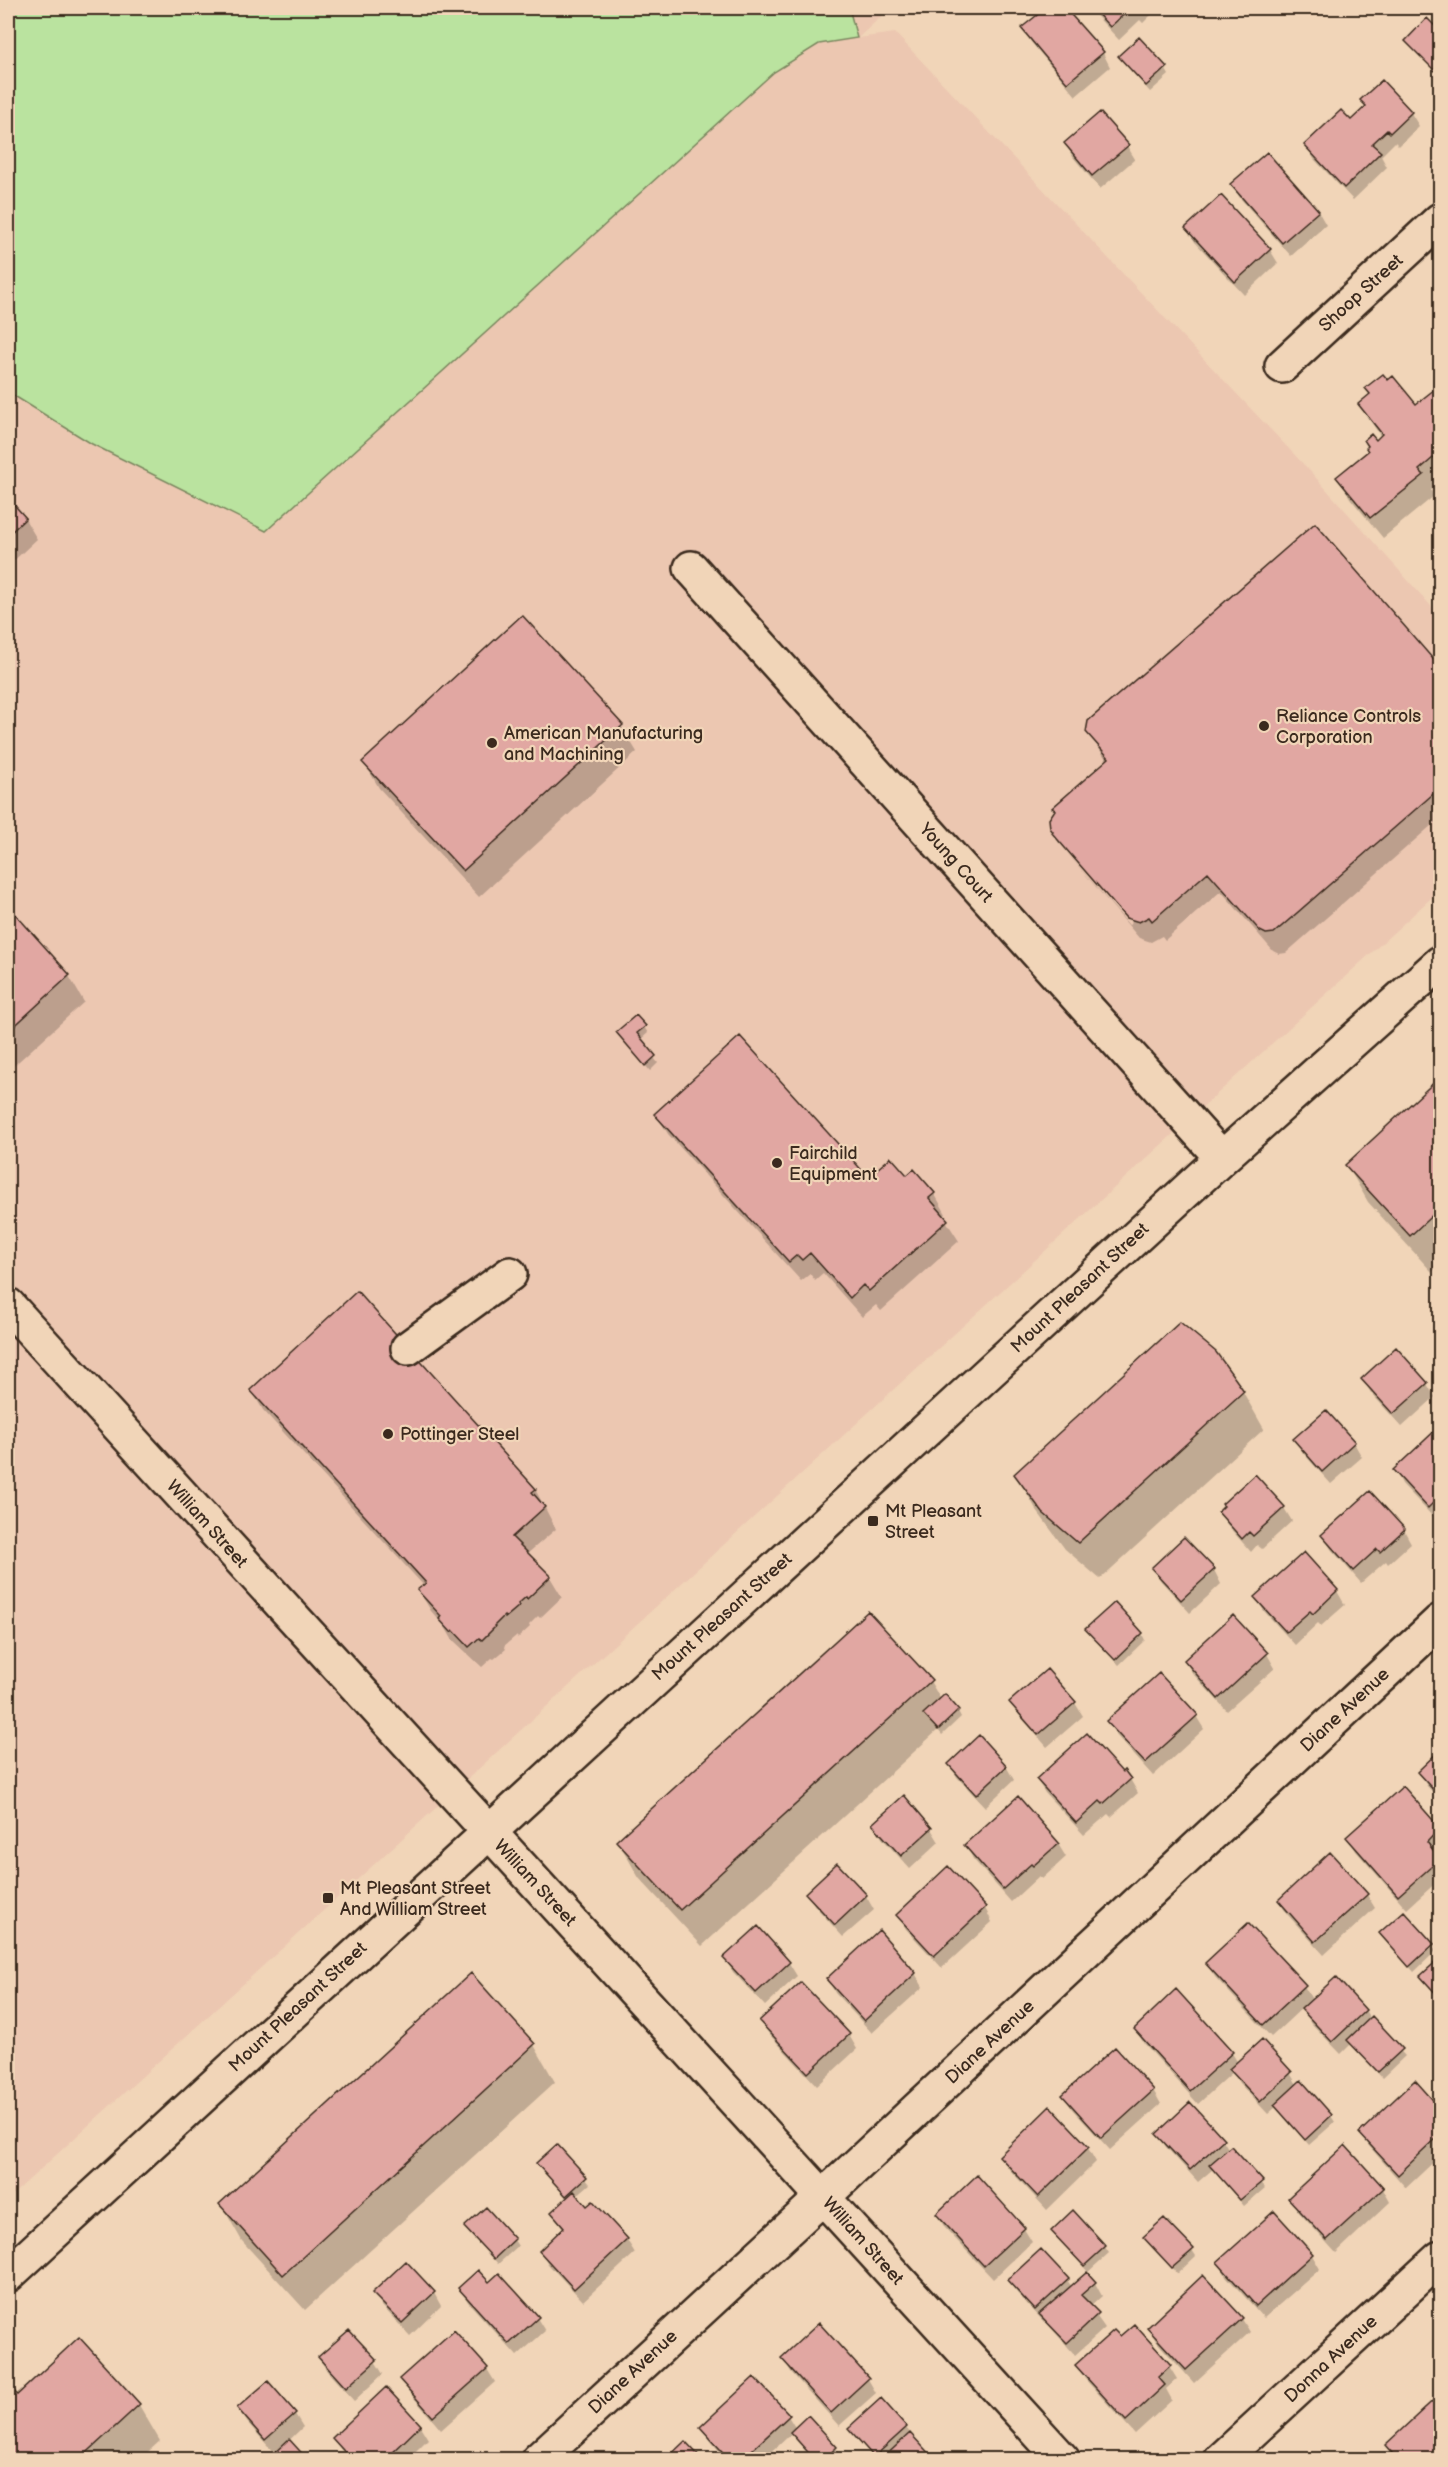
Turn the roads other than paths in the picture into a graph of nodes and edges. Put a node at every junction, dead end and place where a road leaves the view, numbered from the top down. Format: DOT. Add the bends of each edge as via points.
graph roads {
  1 [pos="1440,220"];
  2 [pos="1282,366"];
  3 [pos="691,568"];
  4 [pos="1440,963"];
  5 [pos="1222,1158"];
  6 [pos="510,1274"];
  7 [pos="8,1305"];
  8 [pos="408,1348"];
  9 [pos="1440,1621"];
  10 [pos="488,1831"];
  11 [pos="823,2197"];
  12 [pos="1440,2258"];
  13 [pos="8,2275"];
  14 [pos="537,2460"];
  15 [pos="1063,2460"];
  16 [pos="1221,2460"];
  1 -- 2 [label="street, Shoop Street"];
  3 -- 5 [label="street, Young Court"];
  4 -- 5 [label="street, Mount Pleasant Street"];
  5 -- 10 [label="street, Mount Pleasant Street"];
  6 -- 8 [label="street"];
  7 -- 10 [label="street, William Street"];
  9 -- 11 [label="street, Diane Avenue"];
  10 -- 11 [label="street, William Street"];
  10 -- 13 [label="street, Mount Pleasant Street"];
  11 -- 14 [label="street, Diane Avenue"];
  11 -- 15 [label="street, William Street"];
  12 -- 16 [label="street, Donna Avenue"];
}
